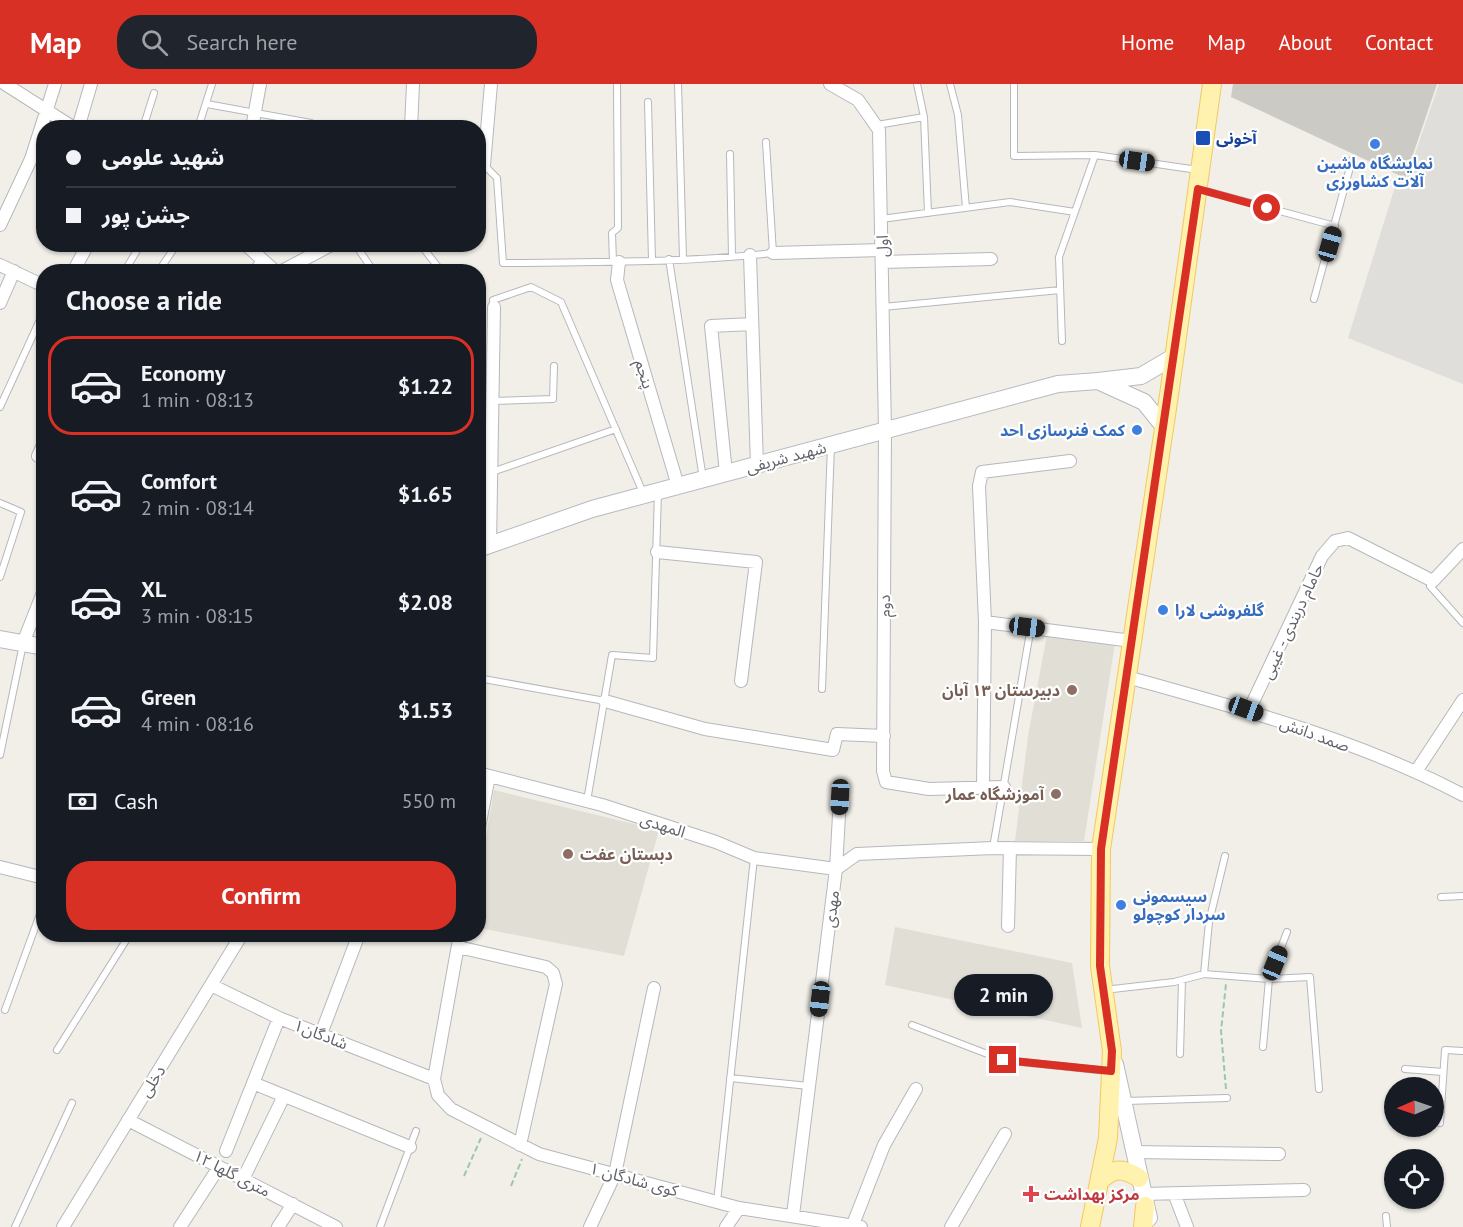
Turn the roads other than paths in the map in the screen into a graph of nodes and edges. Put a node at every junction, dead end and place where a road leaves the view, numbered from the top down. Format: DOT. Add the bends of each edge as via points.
graph roads {
  1 [pos="5,84"];
  2 [pos="55,84"];
  3 [pos="91,84"];
  4 [pos="212,84"];
  5 [pos="261,84"];
  6 [pos="413,84"];
  7 [pos="491,84"];
  8 [pos="617,84"];
  9 [pos="678,84"];
  10 [pos="830,84"];
  11 [pos="917,84"];
  12 [pos="950,84"];
  13 [pos="1014,84"];
  14 [pos="1212,84"];
  15 [pos="154,93"];
  16 [pos="648,102"];
  17 [pos="207,104"];
  18 [pos="48,109"];
  19 [pos="256,111"];
  20 [pos="924,117"];
  21 [pos="44,120"];
  22 [pos="64,120"];
  23 [pos="79,120"];
  24 [pos="146,120"];
  25 [pos="201,120"];
  26 [pos="254,120"];
  27 [pos="297,120"];
  28 [pos="411,120"];
  29 [pos="876,125"];
  30 [pos="486,130"];
  31 [pos="766,142"];
  32 [pos="36,144"];
  33 [pos="730,154"];
  34 [pos="1095,155"];
  35 [pos="1352,160"];
  36 [pos="486,170"];
  37 [pos="1201,171"];
  38 [pos="1198,189"];
  39 [pos="966,208"];
  40 [pos="1075,212"];
  41 [pos="928,213"];
  42 [pos="881,219"];
  43 [pos="0,225"];
  44 [pos="1335,226"];
  45 [pos="254,252"];
  46 [pos="317,252"];
  47 [pos="426,252"];
  48 [pos="773,253"];
  49 [pos="750,255"];
  50 [pos="732,256"];
  51 [pos="882,256"];
  52 [pos="261,258"];
  53 [pos="683,258"];
  54 [pos="669,259"];
  55 [pos="991,259"];
  56 [pos="652,260"];
  57 [pos="616,262"];
  58 [pos="257,264"];
  59 [pos="268,264"];
  60 [pos="294,264"];
  61 [pos="436,264"];
  62 [pos="0,265"];
  63 [pos="14,271"];
  64 [pos="36,282"];
  65 [pos="1060,290"];
  66 [pos="1314,299"];
  67 [pos="0,303"];
  68 [pos="494,307"];
  69 [pos="883,307"];
  70 [pos="752,324"];
  71 [pos="36,328"];
  72 [pos="1062,340"];
  73 [pos="1175,356"];
  74 [pos="554,366"];
  75 [pos="1098,381"];
  76 [pos="492,401"];
  77 [pos="0,407"];
  78 [pos="1165,428"];
  79 [pos="616,429"];
  80 [pos="885,430"];
  81 [pos="831,445"];
  82 [pos="1070,461"];
  83 [pos="757,465"];
  84 [pos="491,472"];
  85 [pos="726,473"];
  86 [pos="703,479"];
  87 [pos="678,486"];
  88 [pos="651,493"];
  89 [pos="0,503"];
  90 [pos="486,526"];
  91 [pos="486,546"];
  92 [pos="1463,549"];
  93 [pos="657,552"];
  94 [pos="0,577"];
  95 [pos="1433,581"];
  96 [pos="36,610"];
  97 [pos="985,622"];
  98 [pos="1463,623"];
  99 [pos="1029,638"];
  100 [pos="0,639"];
  101 [pos="1132,641"];
  102 [pos="23,643"];
  103 [pos="36,645"];
  104 [pos="1126,678"];
  105 [pos="486,679"];
  106 [pos="741,681"];
  107 [pos="822,689"];
  108 [pos="1463,700"];
  109 [pos="604,701"];
  110 [pos="1246,709"];
  111 [pos="884,736"];
  112 [pos="0,755"];
  113 [pos="1417,770"];
  114 [pos="486,776"];
  115 [pos="1004,787"];
  116 [pos="983,788"];
  117 [pos="1463,795"];
  118 [pos="840,797"];
  119 [pos="587,801"];
  120 [pos="993,848"];
  121 [pos="1010,848"];
  122 [pos="1101,849"];
  123 [pos="1225,856"];
  124 [pos="754,858"];
  125 [pos="836,869"];
  126 [pos="1,871"];
  127 [pos="36,877"];
  128 [pos="1463,896"];
  129 [pos="1441,897"];
  130 [pos="36,925"];
  131 [pos="1008,926"];
  132 [pos="1287,932"];
  133 [pos="125,942"];
  134 [pos="237,942"];
  135 [pos="356,942"];
  136 [pos="459,942"];
  137 [pos="465,942"];
  138 [pos="1204,974"];
  139 [pos="1269,979"];
  140 [pos="1182,980"];
  141 [pos="211,985"];
  142 [pos="654,988"];
  143 [pos="1104,990"];
  144 [pos="0,998"];
  145 [pos="8,1001"];
  146 [pos="4,1010"];
  147 [pos="279,1018"];
  148 [pos="912,1025"];
  149 [pos="321,1034"];
  150 [pos="1263,1047"];
  151 [pos="57,1050"];
  152 [pos="1112,1051"];
  153 [pos="1463,1051"];
  154 [pos="1180,1054"];
  155 [pos="1406,1069"];
  156 [pos="1111,1071"];
  157 [pos="1443,1072"];
  158 [pos="1443,1077"];
  159 [pos="730,1078"];
  160 [pos="434,1079"];
  161 [pos="253,1083"];
  162 [pos="809,1086"];
  163 [pos="916,1089"];
  164 [pos="1319,1089"];
  165 [pos="284,1096"];
  166 [pos="1227,1098"];
  167 [pos="1122,1101"];
  168 [pos="72,1103"];
  169 [pos="128,1120"];
  170 [pos="416,1131"];
  171 [pos="1005,1134"];
  172 [pos="523,1146"];
  173 [pos="410,1147"];
  174 [pos="226,1151"];
  175 [pos="1134,1152"];
  176 [pos="1279,1154"];
  177 [pos="219,1167"];
  178 [pos="615,1174"];
  179 [pos="243,1179"];
  180 [pos="1100,1181"];
  181 [pos="1304,1190"];
  182 [pos="1142,1193"];
  183 [pos="1174,1193"];
  184 [pos="717,1202"];
  185 [pos="293,1204"];
  186 [pos="739,1208"];
  187 [pos="793,1215"];
  188 [pos="1386,1216"];
  189 [pos="1092,1223"];
  190 [pos="856,1226"];
  191 [pos="15,1227"];
  192 [pos="63,1227"];
  193 [pos="180,1227"];
  194 [pos="278,1227"];
  195 [pos="336,1227"];
  196 [pos="380,1227"];
  197 [pos="590,1227"];
  198 [pos="726,1227"];
  199 [pos="951,1227"];
  200 [pos="1143,1227"];
  201 [pos="1152,1227"];
  202 [pos="1187,1227"];
  203 [pos="1387,1227"];
  1 -- 18 [label="street"];
  2 -- 18 [label="street"];
  3 -- 23 [label="street"];
  4 -- 17 [label="lane"];
  5 -- 19 [label="street"];
  6 -- 28 [label="street"];
  7 -- 30 [label="street"];
  8 -- 57 [label="lane" via="618,228 612,233"];
  9 -- 53 [label="lane"];
  10 -- 29 [label="street, اول" via="858,99"];
  11 -- 20 [label="lane"];
  12 -- 39 [label="lane" via="958,116"];
  13 -- 34 [label="lane" via="1014,156"];
  14 -- 37 [label="main road"];
  15 -- 24 [label="lane"];
  16 -- 56 [label="lane"];
  17 -- 19 [label="lane"];
  17 -- 25 [label="lane"];
  18 -- 21 [label="street"];
  18 -- 22 [label="street"];
  19 -- 26 [label="street"];
  19 -- 27 [label="lane"];
  20 -- 29 [label="lane"];
  20 -- 41 [label="lane"];
  29 -- 42 [label="street, اول"];
  31 -- 48 [label="lane"];
  32 -- 43 [label="street"];
  33 -- 50 [label="lane"];
  34 -- 37 [label="lane"];
  34 -- 40 [label="lane"];
  35 -- 44 [label="lane"];
  36 -- 57 [label="lane" via="496,178 503,263"];
  37 -- 38 [label="main road"];
  38 -- 44 [label="lane"];
  38 -- 73 [label="main road"];
  39 -- 40 [label="lane" via="1010,202"];
  39 -- 41 [label="lane"];
  40 -- 65 [label="lane" via="1059,257"];
  41 -- 42 [label="lane"];
  42 -- 51 [label="street, اول"];
  44 -- 66 [label="lane"];
  45 -- 52 [label="street"];
  46 -- 60 [label="street"];
  47 -- 61 [label="lane"];
  48 -- 49 [label="lane"];
  48 -- 51 [label="street"];
  49 -- 50 [label="lane"];
  49 -- 70 [label="street"];
  50 -- 53 [label="lane"];
  51 -- 55 [label="street"];
  51 -- 69 [label="street, اول"];
  52 -- 58 [label="lane"];
  52 -- 59 [label="street"];
  53 -- 54 [label="lane"];
  54 -- 56 [label="lane"];
  54 -- 86 [label="lane"];
  56 -- 57 [label="lane"];
  57 -- 87 [label="street, پنجم" via="617,280"];
  62 -- 63 [label="street"];
  63 -- 64 [label="street"];
  63 -- 67 [label="street"];
  65 -- 69 [label="lane"];
  65 -- 72 [label="lane"];
  68 -- 76 [label="street"];
  68 -- 79 [label="lane" via="493,300 531,288 561,302"];
  69 -- 80 [label="street, اول"];
  70 -- 83 [label="street"];
  70 -- 85 [label="street" via="711,326"];
  71 -- 77 [label="lane"];
  73 -- 75 [label="main road, شهید شریفی" via="1142,376"];
  73 -- 78 [label="main road"];
  74 -- 76 [label="lane" via="553,399"];
  75 -- 78 [label="main road" via="1144,402"];
  75 -- 80 [label="main road, شهید شریفی" via="1058,384"];
  76 -- 84 [label="street"];
  78 -- 101 [label="main road"];
  79 -- 84 [label="lane"];
  79 -- 88 [label="lane"];
  80 -- 81 [label="main road, شهید شریفی"];
  80 -- 111 [label="street, دوم"];
  81 -- 83 [label="main road, شهید شریفی"];
  81 -- 107 [label="lane"];
  82 -- 97 [label="street" via="982,472 979,486"];
  83 -- 85 [label="main road, شهید شریفی"];
  84 -- 90 [label="street"];
  85 -- 86 [label="main road, شهید شریفی"];
  86 -- 87 [label="main road, شهید شریفی"];
  87 -- 88 [label="main road, شهید شریفی"];
  88 -- 91 [label="main road, شهید شریفی"];
  88 -- 93 [label="lane"];
  89 -- 94 [label="lane" via="21,512"];
  92 -- 95 [label="street"];
  93 -- 106 [label="street" via="756,562"];
  93 -- 109 [label="lane" via="653,658 612,655"];
  95 -- 98 [label="lane" via="1430,586"];
  95 -- 110 [label="street, حامام دربندی - غیبی" via="1348,538 1335,541 1322,556 1252,704"];
  96 -- 102 [label="street"];
  97 -- 101 [label="street"];
  97 -- 116 [label="street"];
  99 -- 115 [label="lane"];
  100 -- 102 [label="main road"];
  101 -- 104 [label="main road"];
  102 -- 103 [label="main road"];
  102 -- 112 [label="lane"];
  104 -- 110 [label="street, صمد دانش"];
  104 -- 122 [label="main road"];
  105 -- 109 [label="lane"];
  108 -- 113 [label="street"];
  109 -- 111 [label="street" via="705,729 833,750 837,734"];
  109 -- 119 [label="lane"];
  110 -- 113 [label="street, صمد دانش"];
  111 -- 116 [label="street, دوم" via="886,782 929,789"];
  113 -- 117 [label="street, صمد دانش"];
  114 -- 119 [label="street, المهدی"];
  115 -- 116 [label="street"];
  115 -- 120 [label="lane"];
  118 -- 125 [label="street"];
  119 -- 124 [label="street, المهدی"];
  120 -- 121 [label="street, مهدی"];
  120 -- 125 [label="street, مهدی" via="857,854"];
  121 -- 122 [label="street, مهدی"];
  121 -- 131 [label="street"];
  122 -- 143 [label="main road" via="1100,966"];
  123 -- 138 [label="lane" via="1209,922"];
  124 -- 125 [label="street, المهدی"];
  124 -- 159 [label="lane"];
  125 -- 162 [label="street, مهدی"];
  126 -- 127 [label="street"];
  128 -- 129 [label="lane"];
  130 -- 145 [label="lane"];
  132 -- 139 [label="lane"];
  133 -- 151 [label="lane"];
  134 -- 141 [label="street, دخلی"];
  135 -- 149 [label="street"];
  136 -- 160 [label="street"];
  137 -- 172 [label="street" via="546,967 553,973 556,984"];
  138 -- 139 [label="lane"];
  138 -- 140 [label="lane"];
  139 -- 150 [label="lane"];
  139 -- 164 [label="lane" via="1310,977"];
  140 -- 143 [label="lane"];
  140 -- 154 [label="lane"];
  141 -- 147 [label="street, شادگان۱"];
  141 -- 169 [label="street, دخلی"];
  142 -- 178 [label="street"];
  143 -- 152 [label="main road"];
  144 -- 145 [label="lane"];
  145 -- 146 [label="lane"];
  147 -- 149 [label="street, شادگان۱"];
  147 -- 161 [label="street"];
  148 -- 156 [label="lane" via="1003,1060"];
  149 -- 160 [label="street, شادگان۱"];
  152 -- 156 [label="main road"];
  152 -- 167 [label="main road"];
  153 -- 157 [label="lane" via="1444,1050"];
  155 -- 157 [label="lane"];
  156 -- 180 [label="main road" via="1108,1137"];
  157 -- 158 [label="lane"];
  159 -- 162 [label="lane"];
  159 -- 184 [label="lane"];
  160 -- 172 [label="street, کوی شادگان ۱" via="438,1095 451,1109"];
  161 -- 165 [label="street"];
  161 -- 174 [label="street"];
  162 -- 187 [label="street, مهدی"];
  163 -- 190 [label="street" via="884,1145"];
  165 -- 173 [label="street"];
  165 -- 179 [label="street"];
  166 -- 167 [label="lane"];
  167 -- 175 [label="main road"];
  168 -- 191 [label="lane"];
  169 -- 177 [label="street, ۱۲ متری گلها"];
  169 -- 192 [label="street, دخلی"];
  170 -- 173 [label="lane"];
  171 -- 199 [label="street"];
  172 -- 178 [label="street, کوی شادگان ۱" via="538,1154"];
  173 -- 196 [label="lane"];
  175 -- 176 [label="street"];
  175 -- 182 [label="main road"];
  177 -- 179 [label="street, ۱۲ متری گلها"];
  177 -- 193 [label="street"];
  178 -- 184 [label="street, کوی شادگان ۱"];
  178 -- 197 [label="street"];
  179 -- 185 [label="street, ۱۲ متری گلها"];
  180 -- 182 [label="main road" via="1119,1169 1129,1172"];
  180 -- 189 [label="main road"];
  181 -- 183 [label="street"];
  182 -- 183 [label="street"];
  182 -- 200 [label="main road"];
  182 -- 201 [label="main road"];
  183 -- 202 [label="street"];
  184 -- 186 [label="street, کوی شادگان ۱"];
  185 -- 194 [label="street"];
  185 -- 195 [label="street, ۱۲ متری گلها"];
  186 -- 187 [label="street, کوی شادگان ۱"];
  186 -- 198 [label="street"];
  187 -- 190 [label="street, کوی شادگان ۱"];
  188 -- 203 [label="lane"];
}
